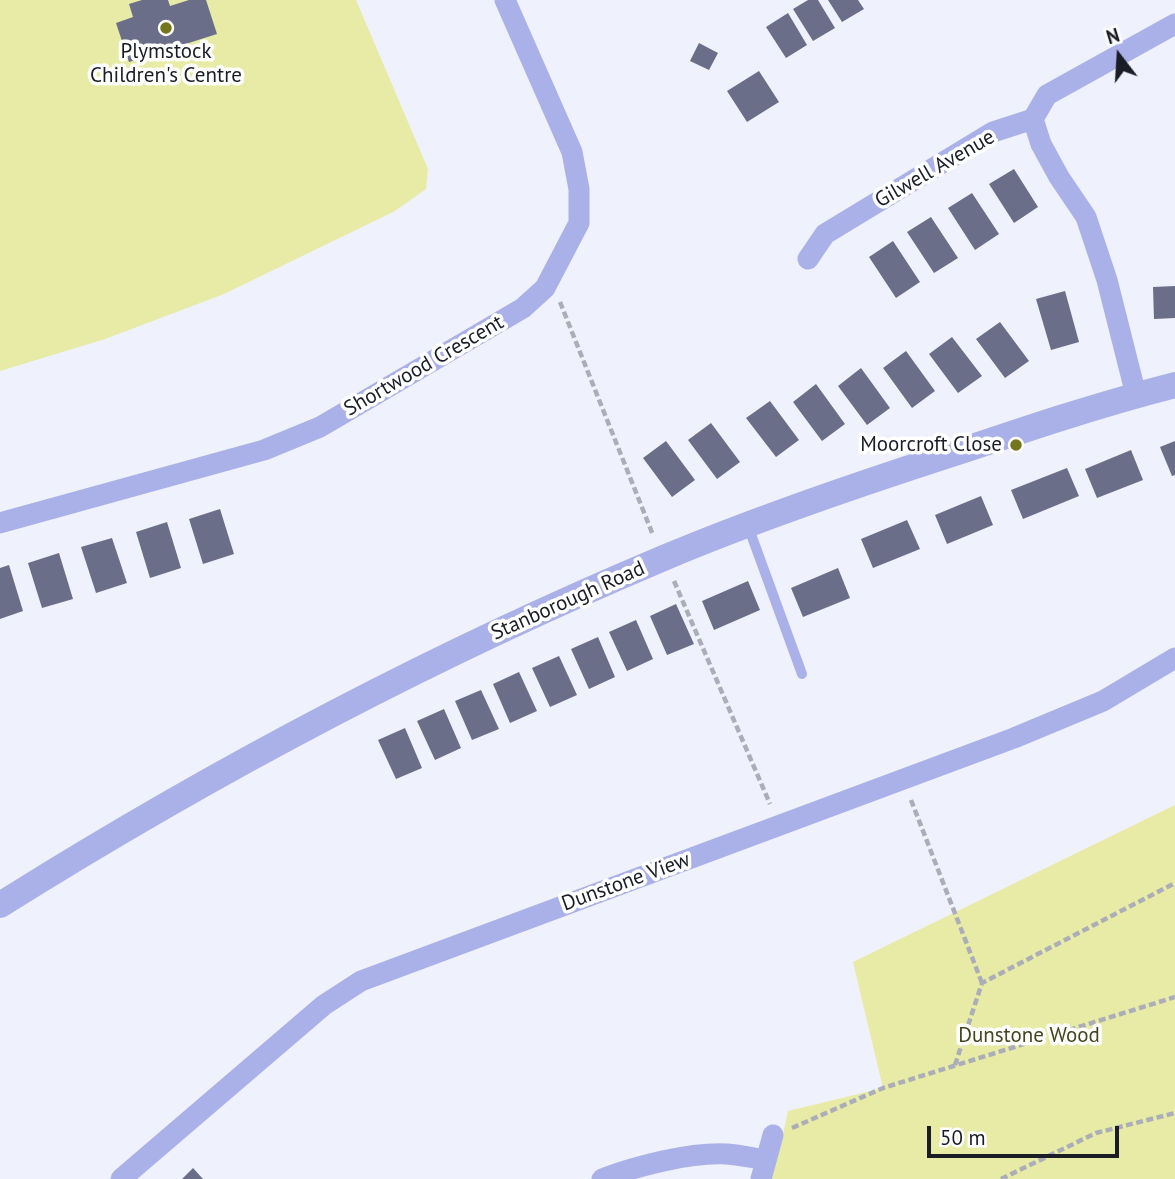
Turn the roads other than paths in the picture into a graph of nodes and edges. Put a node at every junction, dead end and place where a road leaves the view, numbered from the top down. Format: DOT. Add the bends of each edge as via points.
graph roads {
  1 [pos="505,0"];
  2 [pos="1175,24"];
  3 [pos="1033,119"];
  4 [pos="808,259"];
  5 [pos="1175,385"];
  6 [pos="1136,395"];
  7 [pos="0,523"];
  8 [pos="748,526"];
  9 [pos="1175,658"];
  10 [pos="802,674"];
  11 [pos="0,905"];
  12 [pos="773,1136"];
  13 [pos="763,1170"];
  14 [pos="121,1179"];
  15 [pos="602,1179"];
  1 -- 7 [label="street, Shortwood Crescent" via="572,152 579,189 579,223 545,288 523,308 320,427 264,450"];
  2 -- 3 [label="street" via="1046,95"];
  3 -- 4 [label="street, Gilwell Avenue" via="993,132 825,234"];
  3 -- 6 [label="street" via="1041,144 1086,217"];
  5 -- 6 [label="street, Stanborough Road"];
  6 -- 8 [label="street, Stanborough Road" via="831,494"];
  8 -- 10 [label="lane"];
  8 -- 11 [label="street, Stanborough Road" via="515,624 247,759"];
  9 -- 14 [label="street, Dunstone View" via="1102,701 1014,738 361,981 324,1005"];
  12 -- 13 [label="street"];
  13 -- 15 [label="street" via="727,1154 634,1167"];
}
